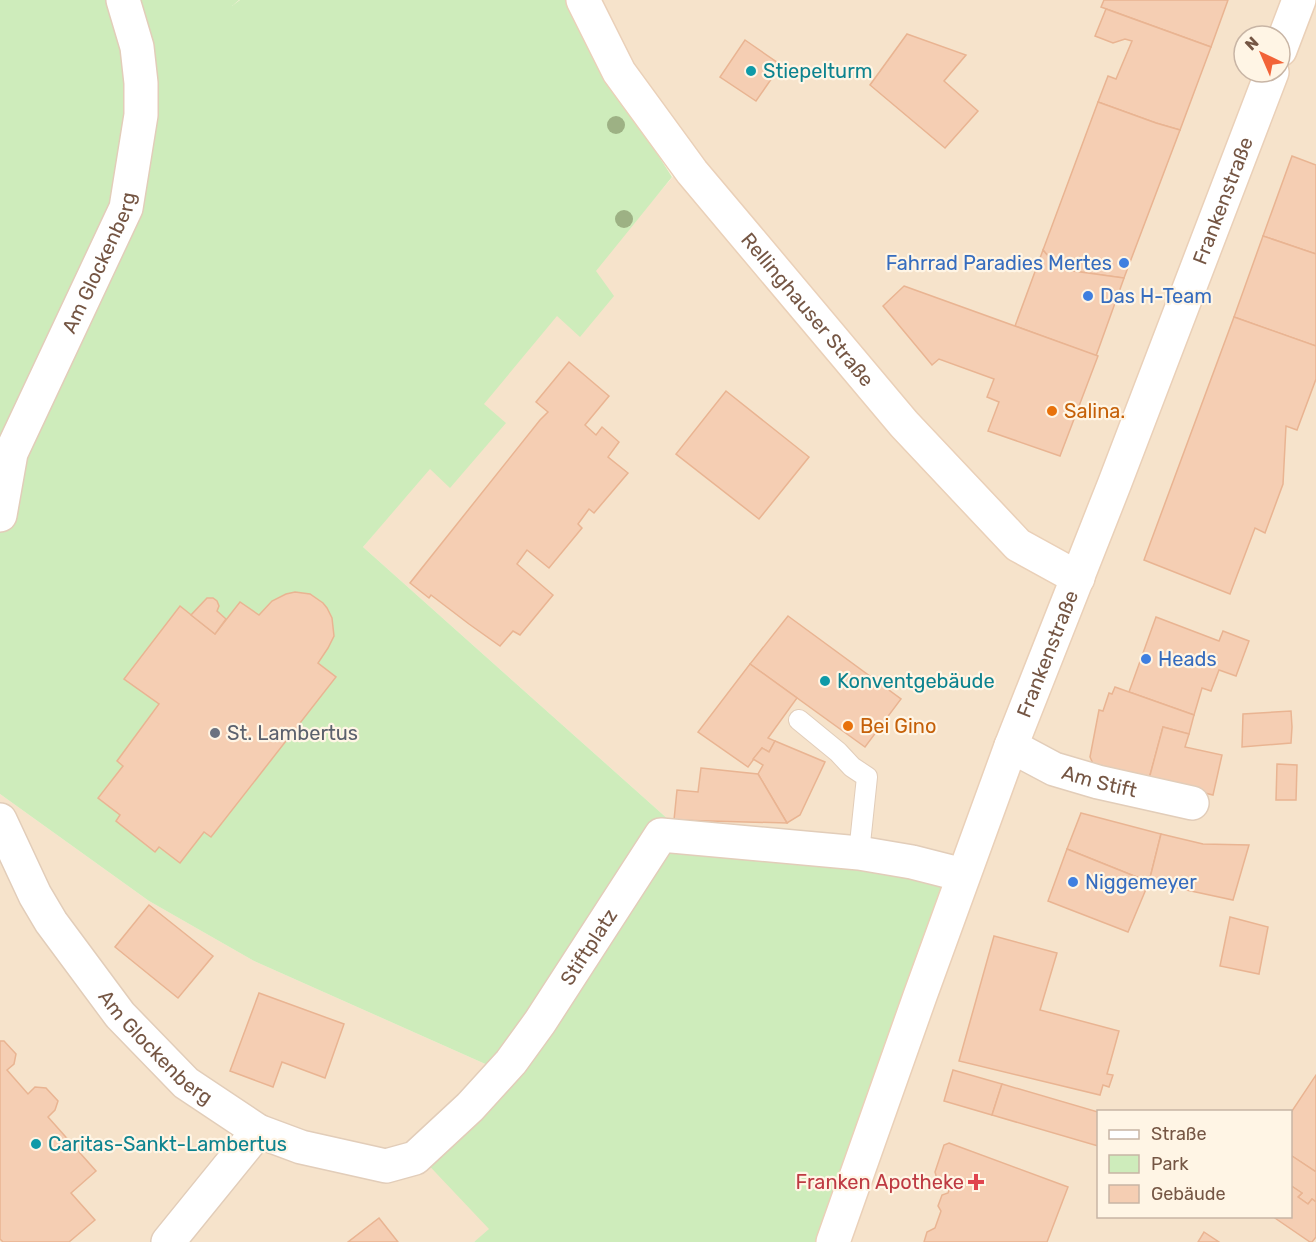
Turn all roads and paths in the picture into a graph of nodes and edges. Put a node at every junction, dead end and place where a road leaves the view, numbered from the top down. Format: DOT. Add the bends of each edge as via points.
graph roads {
  1 [pos="123,0"];
  2 [pos="583,0"];
  3 [pos="1299,0"];
  4 [pos="1290,24"];
  5 [pos="1267,84"];
  6 [pos="0,515"];
  7 [pos="1078,578"];
  8 [pos="799,720"];
  9 [pos="1011,747"];
  10 [pos="1192,803"];
  11 [pos="0,820"];
  12 [pos="859,853"];
  13 [pos="963,875"];
  14 [pos="258,1131"];
  15 [pos="168,1242"];
  16 [pos="833,1242"];
  1 -- 6 [label="street, Am Glockenberg" via="137,47 141,83 141,115 126,208 11,453"];
  2 -- 7 [label="street, Rellinghauser Straße" via="619,72 692,172 904,424 1018,545"];
  3 -- 4 [label="street"];
  5 -- 7 [label="street, Frankenstraße"];
  7 -- 9 [label="street, Frankenstraße"];
  8 -- 12 [label="lane" via="867,777"];
  9 -- 10 [label="street, Am Stift" via="1054,769"];
  9 -- 13 [label="street, Frankenstraße"];
  11 -- 14 [label="street, Am Glockenberg" via="34,895 120,1015 186,1083"];
  12 -- 13 [label="street, Stiftplatz"];
  12 -- 14 [label="street, Stiftplatz" via="661,836 511,1062 415,1158 386,1166 301,1147"];
  13 -- 16 [label="street, Frankenstraße"];
  14 -- 15 [label="street"];
}
